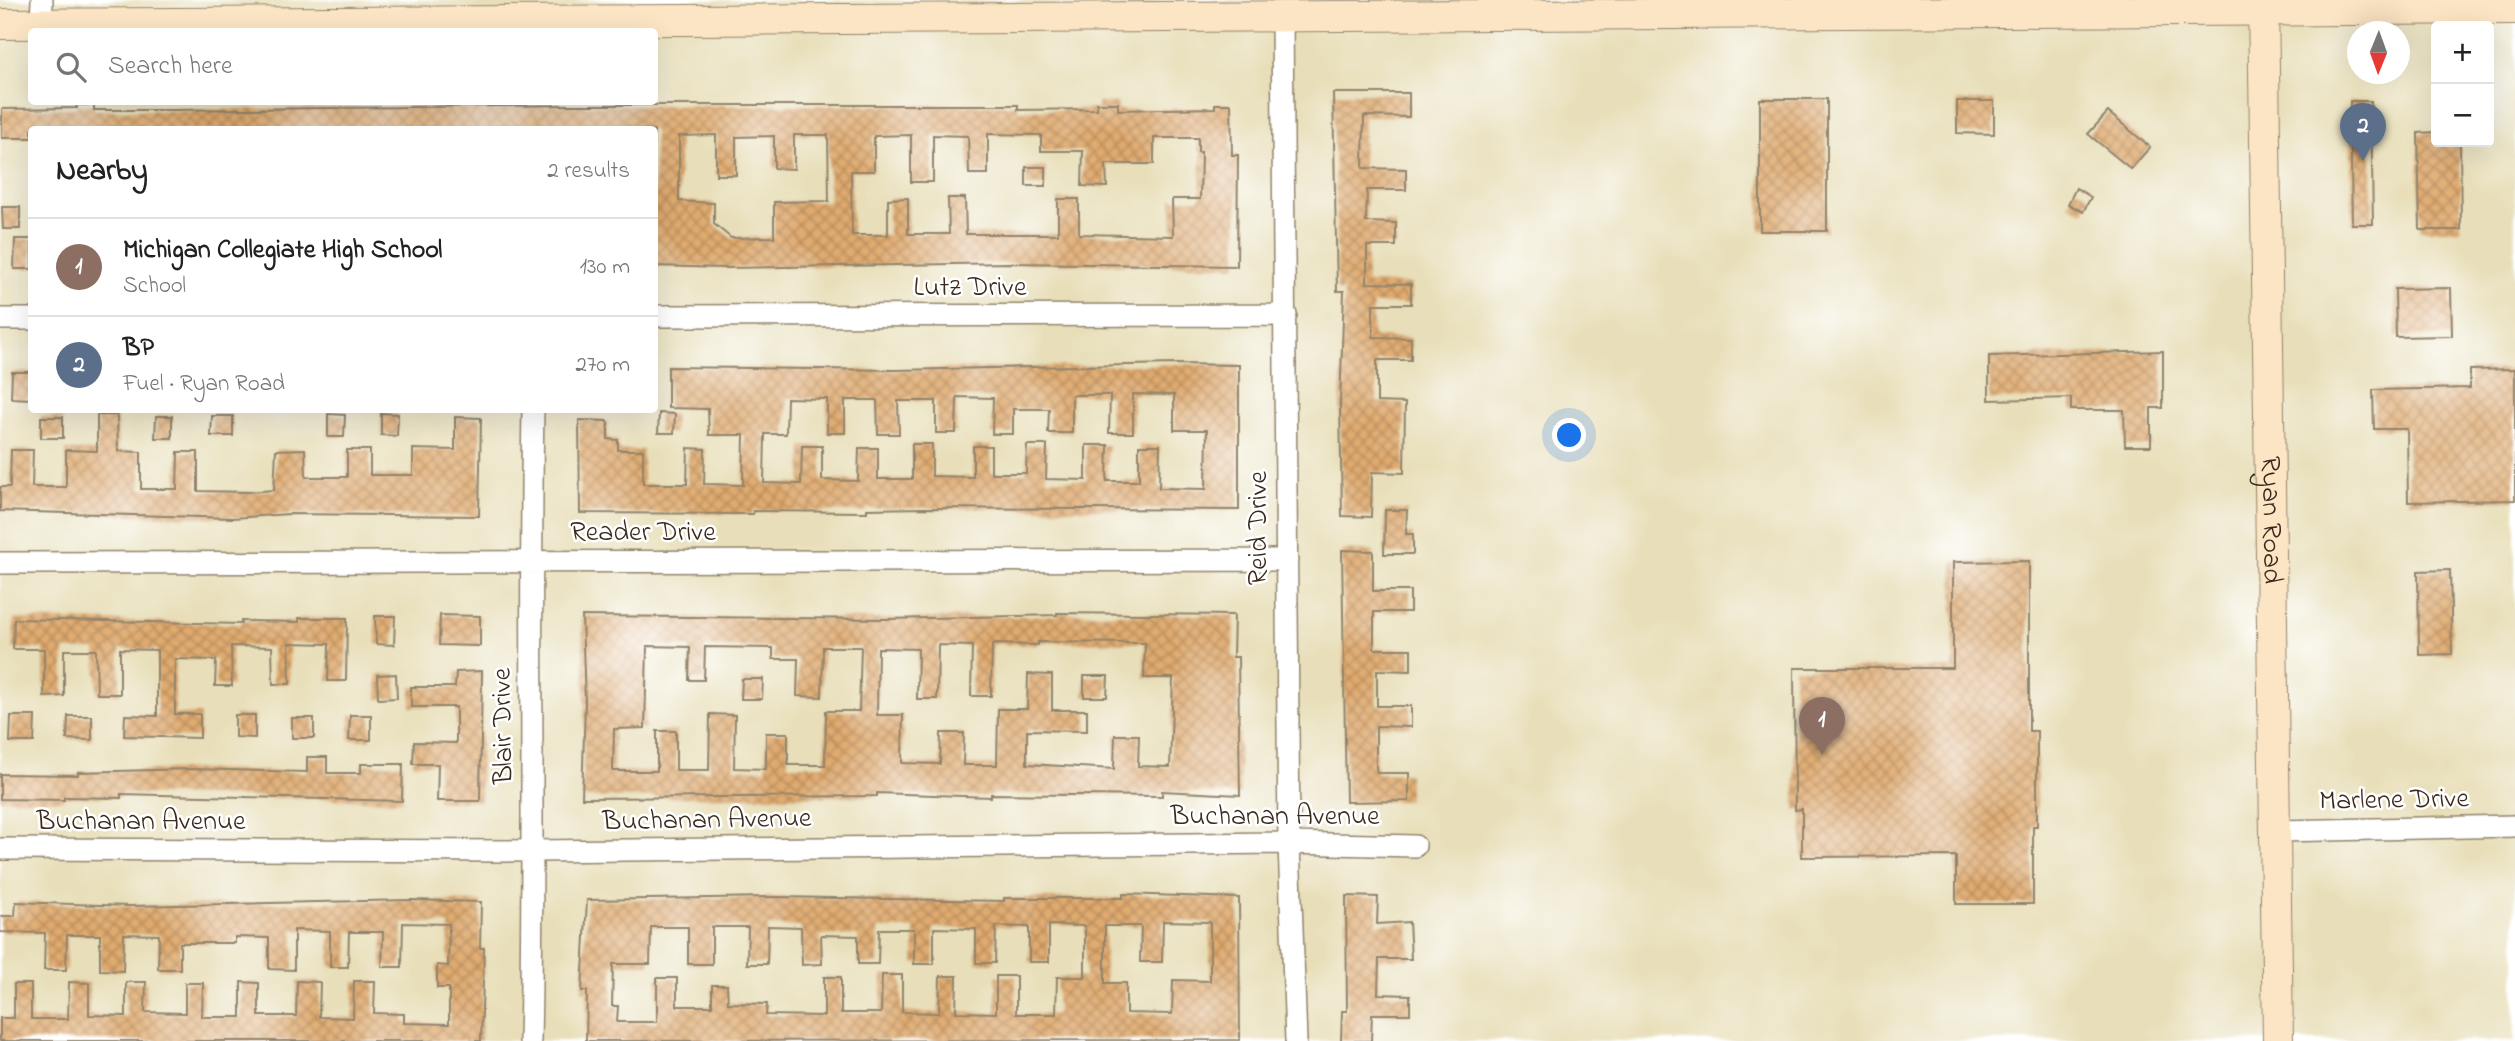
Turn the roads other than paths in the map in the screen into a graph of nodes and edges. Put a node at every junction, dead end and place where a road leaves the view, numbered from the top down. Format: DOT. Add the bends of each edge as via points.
graph roads {
  1 [pos="2263,4"];
  2 [pos="2515,9"];
  3 [pos="503,11"];
  4 [pos="41,12"];
  5 [pos="1282,16"];
  6 [pos="0,24"];
  7 [pos="1286,315"];
  8 [pos="658,316"];
  9 [pos="0,319"];
  10 [pos="28,319"];
  11 [pos="533,413"];
  12 [pos="1287,560"];
  13 [pos="530,561"];
  14 [pos="0,563"];
  15 [pos="2515,826"];
  16 [pos="2274,831"];
  17 [pos="1289,843"];
  18 [pos="1415,846"];
  19 [pos="0,849"];
  20 [pos="534,851"];
  21 [pos="530,1041"];
  22 [pos="1296,1041"];
  23 [pos="2278,1041"];
  1 -- 2 [label="main road"];
  1 -- 5 [label="main road"];
  1 -- 16 [label="main road, Ryan Road"];
  3 -- 4 [label="main road"];
  3 -- 5 [label="main road"];
  4 -- 6 [label="main road"];
  5 -- 7 [label="street, Reid Drive"];
  7 -- 8 [label="street, Lutz Drive"];
  7 -- 12 [label="street, Reid Drive"];
  9 -- 10 [label="street"];
  11 -- 13 [label="street, Blair Drive"];
  12 -- 13 [label="street, Reader Drive"];
  12 -- 17 [label="street, Reid Drive"];
  13 -- 14 [label="street, Reader Drive"];
  13 -- 20 [label="street, Blair Drive"];
  15 -- 16 [label="street, Marlene Drive"];
  16 -- 23 [label="main road, Ryan Road"];
  17 -- 18 [label="street, Buchanan Avenue"];
  17 -- 20 [label="street, Buchanan Avenue"];
  17 -- 22 [label="street, Reid Drive"];
  19 -- 20 [label="street, Buchanan Avenue"];
  20 -- 21 [label="street, Blair Drive"];
}
